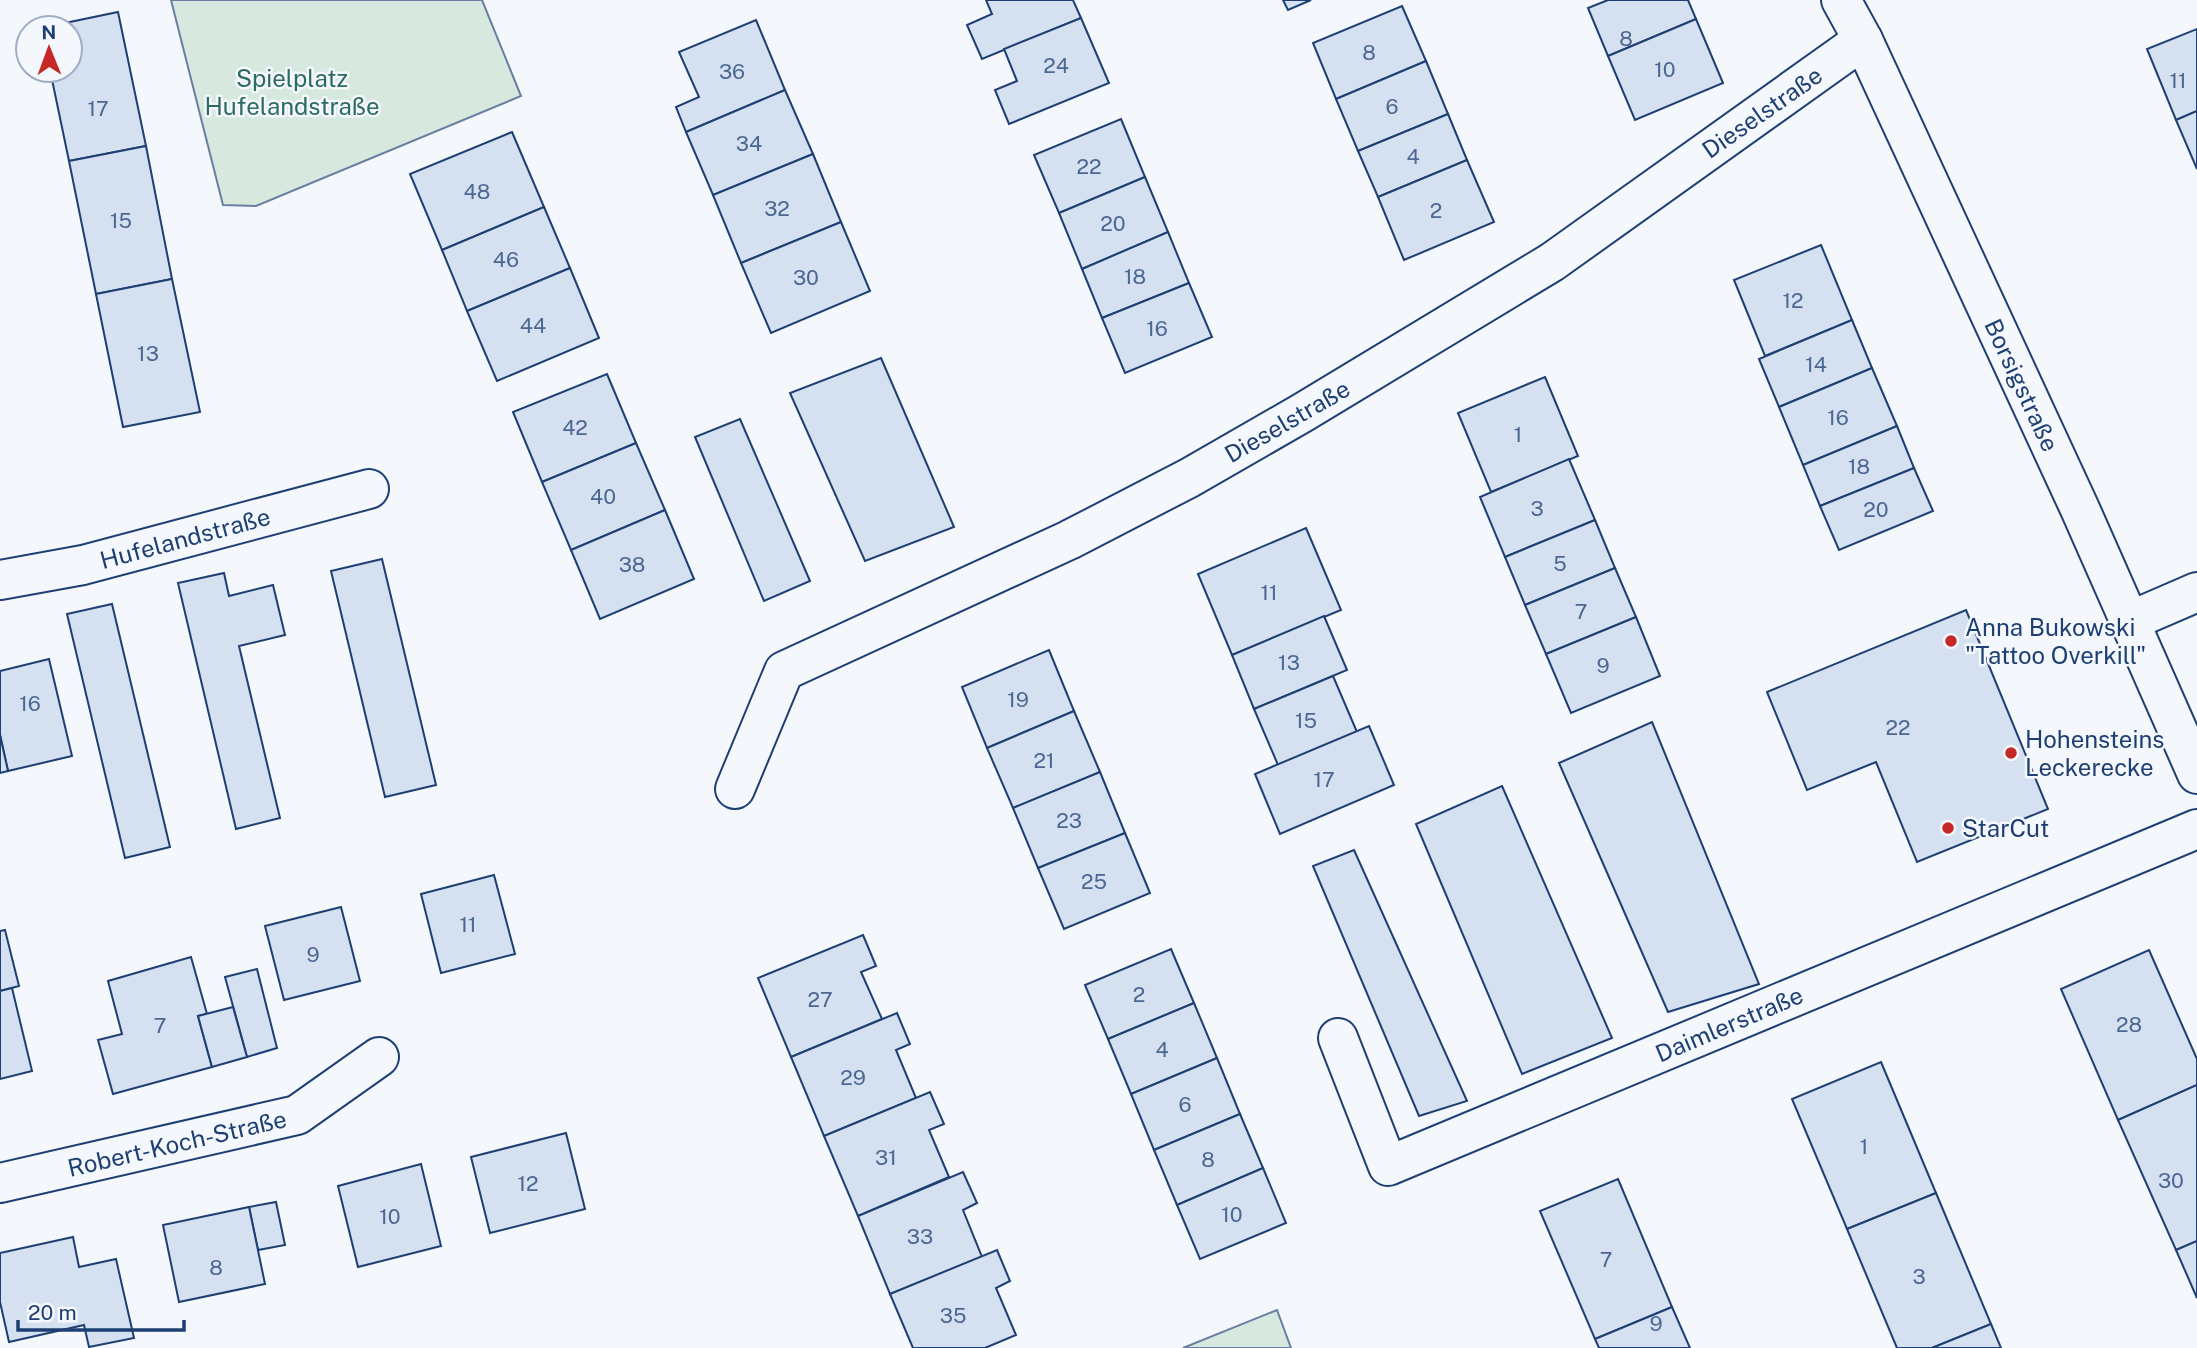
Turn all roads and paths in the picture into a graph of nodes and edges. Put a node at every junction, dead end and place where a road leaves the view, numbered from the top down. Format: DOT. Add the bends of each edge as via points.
graph roads {
  1 [pos="1841,0"];
  2 [pos="1863,40"];
  3 [pos="369,489"];
  4 [pos="0,580"];
  5 [pos="2197,592"];
  6 [pos="2130,621"];
  7 [pos="2197,774"];
  8 [pos="735,789"];
  9 [pos="2197,830"];
  10 [pos="1338,1038"];
  11 [pos="379,1057"];
  12 [pos="0,1184"];
  1 -- 2 [label="street, Borsigstraße"];
  2 -- 6 [label="street, Borsigstraße"];
  2 -- 8 [label="street, Dieselstraße" via="1552,262 1302,413 1069,540 784,671"];
  3 -- 4 [label="street, Hufelandstraße" via="83,565"];
  5 -- 6 [label="street"];
  6 -- 7 [label="street, Borsigstraße"];
  9 -- 10 [label="street, Daimlerstraße" via="1388,1166"];
  11 -- 12 [label="street, Robert-Koch-Straße" via="298,1115"];
}
